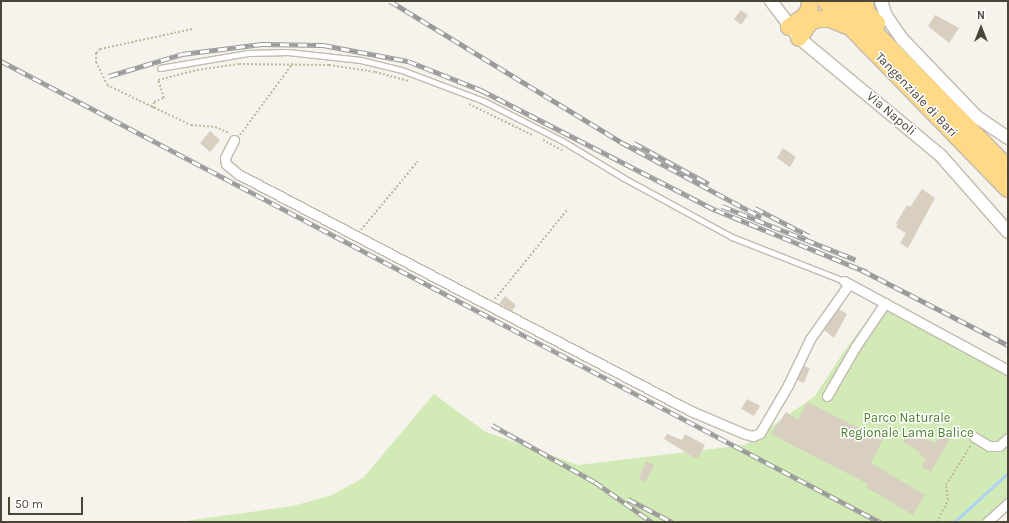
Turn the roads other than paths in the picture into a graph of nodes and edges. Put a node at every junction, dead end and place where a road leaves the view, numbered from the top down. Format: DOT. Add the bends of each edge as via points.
graph roads {
  1 [pos="771,1"];
  2 [pos="810,1"];
  3 [pos="824,1"];
  4 [pos="844,1"];
  5 [pos="865,1"];
  6 [pos="881,1"];
  7 [pos="850,28"];
  8 [pos="794,33"];
  9 [pos="897,55"];
  10 [pos="160,68"];
  11 [pos="1008,138"];
  12 [pos="234,140"];
  13 [pos="1008,168"];
  14 [pos="1008,189"];
  15 [pos="1008,232"];
  16 [pos="847,283"];
  17 [pos="885,303"];
  18 [pos="1008,370"];
  19 [pos="826,396"];
  20 [pos="974,437"];
  21 [pos="1008,438"];
  22 [pos="1008,503"];
  23 [pos="987,522"];
  1 -- 8 [label="street, Via Napoli"];
  2 -- 8 [label="highway" via="809,10"];
  3 -- 7 [label="highway, Tangenziale di Bari"];
  4 -- 9 [label="highway, Tangenziale di Bari"];
  5 -- 9 [label="highway" via="866,12 894,40"];
  6 -- 11 [label="street" via="886,16 908,44 977,117"];
  7 -- 8 [label="highway" via="830,19 819,19"];
  7 -- 14 [label="highway, Tangenziale di Bari"];
  8 -- 15 [label="street, Via Napoli" via="940,156"];
  9 -- 13 [label="highway, Tangenziale di Bari"];
  10 -- 16 [label="lane" via="248,53 288,52 361,60 402,70 484,101 560,140 732,237"];
  12 -- 16 [label="street" via="225,158 226,164 238,174 691,411 753,436 760,433 788,385 810,339"];
  16 -- 17 [label="street"];
  17 -- 18 [label="street"];
  17 -- 19 [label="street"];
  20 -- 21 [label="street" via="989,446 999,446"];
  22 -- 23 [label="street"];
}
